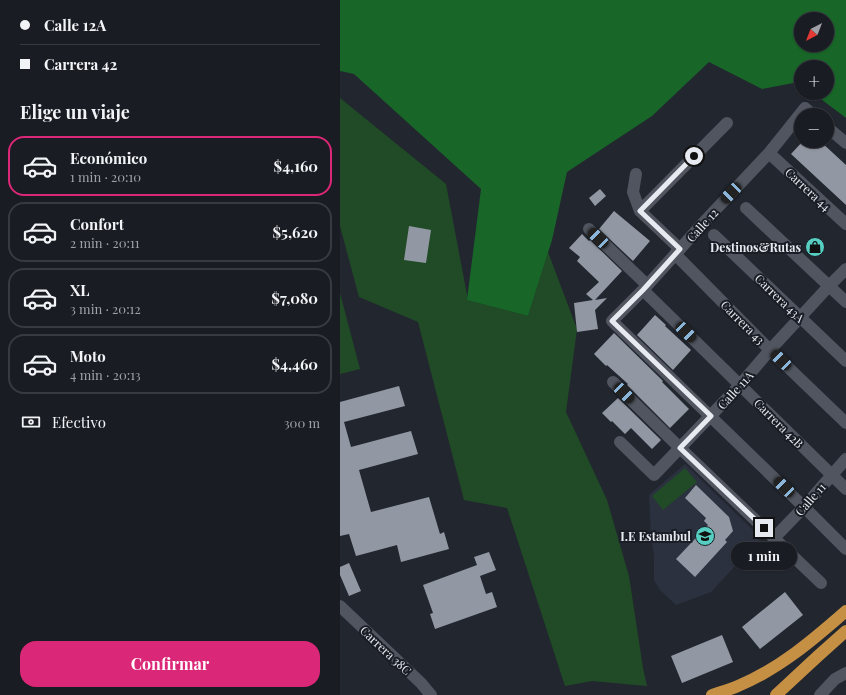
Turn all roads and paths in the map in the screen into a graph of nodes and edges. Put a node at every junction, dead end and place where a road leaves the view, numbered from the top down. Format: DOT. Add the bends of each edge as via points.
graph roads {
  1 [pos="727,123"];
  2 [pos="794,127"];
  3 [pos="834,133"];
  4 [pos="846,142"];
  5 [pos="769,153"];
  6 [pos="636,174"];
  7 [pos="746,208"];
  8 [pos="640,211"];
  9 [pos="846,224"];
  10 [pos="589,229"];
  11 [pos="714,234"];
  12 [pos="678,252"];
  13 [pos="846,269"];
  14 [pos="829,286"];
  15 [pos="645,288"];
  16 [pos="846,302"];
  17 [pos="800,317"];
  18 [pos="770,350"];
  19 [pos="846,361"];
  20 [pos="613,382"];
  21 [pos="740,385"];
  22 [pos="711,416"];
  23 [pos="846,423"];
  24 [pos="620,442"];
  25 [pos="680,448"];
  26 [pos="846,459"];
  27 [pos="832,475"];
  28 [pos="846,489"];
  29 [pos="804,507"];
  30 [pos="774,538"];
  31 [pos="846,549"];
  32 [pos="821,583"];
  33 [pos="340,606"];
  34 [pos="846,611"];
  35 [pos="846,631"];
  36 [pos="846,673"];
  37 [pos="431,695"];
  38 [pos="712,695"];
  39 [pos="776,695"];
  40 [pos="820,695"];
  1 -- 8 [label="street"];
  2 -- 5 [label="street, Calle 12"];
  3 -- 4 [label="street"];
  5 -- 9 [label="street, Carrera 44"];
  5 -- 12 [label="street, Calle 12"];
  6 -- 8 [label="street" via="633,192"];
  7 -- 14 [label="street"];
  8 -- 12 [label="street, Carrera 43"];
  10 -- 15 [label="street, Carrera 42B"];
  11 -- 17 [label="street, Carrera 43A"];
  12 -- 15 [label="street, Calle 12"];
  12 -- 18 [label="street, Carrera 43"];
  13 -- 14 [label="street, Calle 11A"];
  14 -- 16 [label="street"];
  14 -- 17 [label="street, Calle 11A"];
  15 -- 21 [label="street, Carrera 42B"];
  15 -- 22 [label="street, Calle 12" via="612,321"];
  17 -- 18 [label="street, Calle 11A"];
  17 -- 19 [label="street, Carrera 43A"];
  18 -- 21 [label="street, Calle 11A"];
  18 -- 23 [label="street, Carrera 43"];
  20 -- 25 [label="street"];
  21 -- 22 [label="street, Calle 11A"];
  21 -- 27 [label="street, Carrera 42B"];
  22 -- 25 [label="street, Calle 11A"];
  22 -- 29 [label="street"];
  24 -- 25 [label="street, Calle 11A" via="654,475"];
  25 -- 30 [label="street"];
  26 -- 27 [label="street, Calle 11"];
  27 -- 28 [label="street, Carrera 42B"];
  27 -- 29 [label="street, Calle 11"];
  29 -- 30 [label="street, Calle 11"];
  29 -- 31 [label="street"];
  30 -- 32 [label="street"];
  33 -- 37 [label="street, Carrera 38C"];
  34 -- 38 [label="highway" via="778,665 738,686"];
  35 -- 39 [label="highway"];
  36 -- 40 [label="street" via="835,679"];
}
